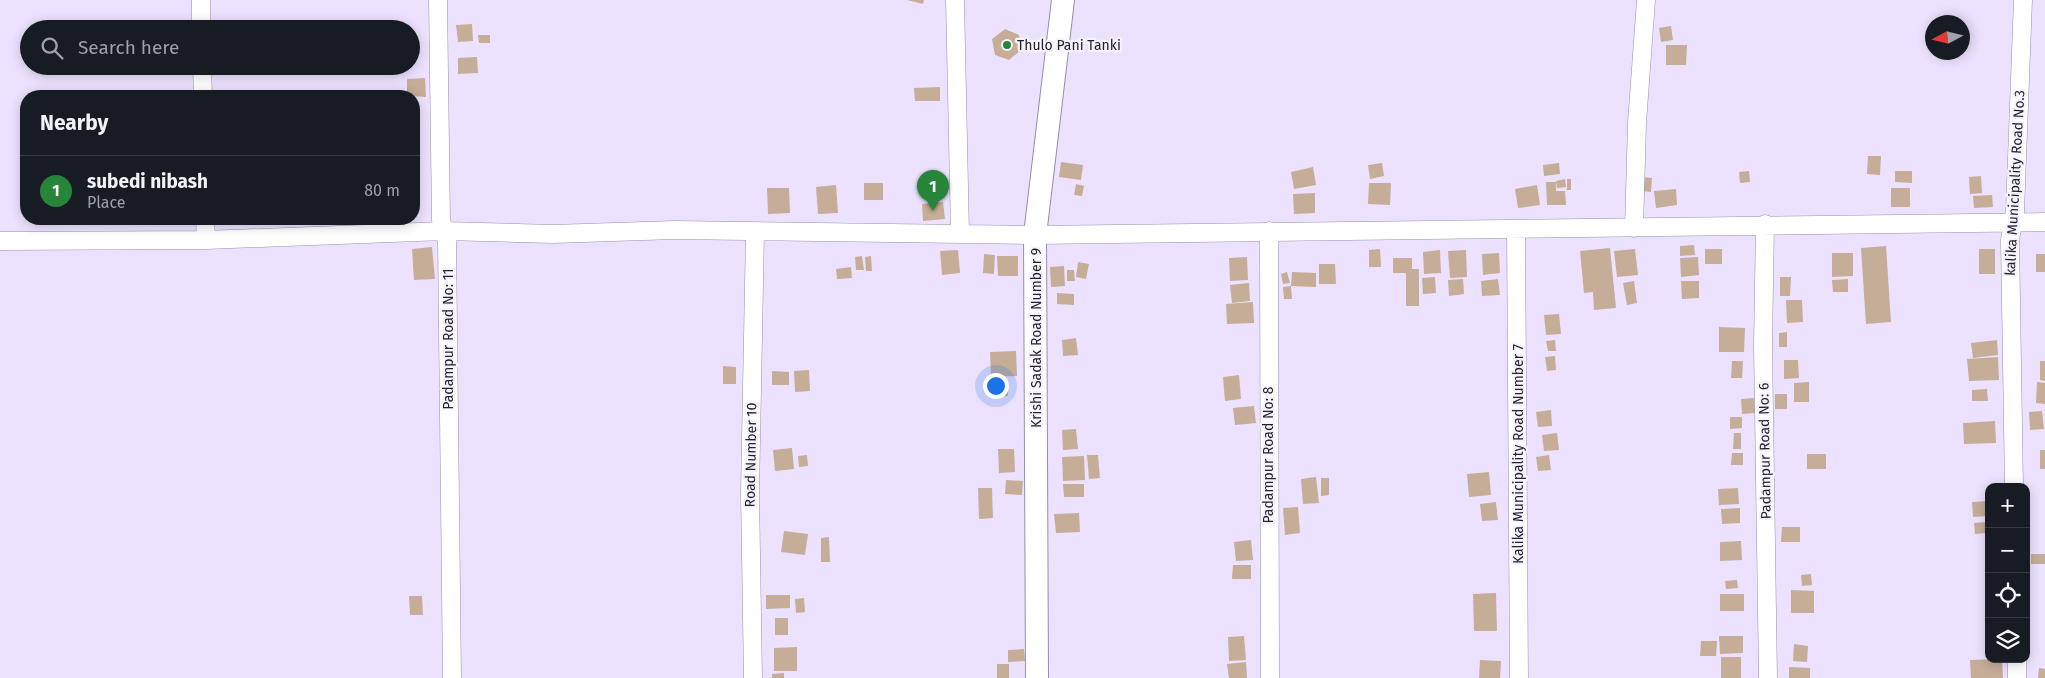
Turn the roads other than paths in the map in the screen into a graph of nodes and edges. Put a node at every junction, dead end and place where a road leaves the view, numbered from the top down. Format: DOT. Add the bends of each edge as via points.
graph roads {
  1 [pos="200,0"];
  2 [pos="438,0"];
  3 [pos="955,0"];
  4 [pos="1063,0"];
  5 [pos="1646,0"];
  6 [pos="2023,0"];
  7 [pos="201,20"];
  8 [pos="202,75"];
  9 [pos="203,90"];
  10 [pos="2045,222"];
  11 [pos="2013,223"];
  12 [pos="1764,224"];
  13 [pos="205,225"];
  14 [pos="1634,228"];
  15 [pos="1516,229"];
  16 [pos="444,231"];
  17 [pos="1269,231"];
  18 [pos="755,232"];
  19 [pos="960,234"];
  20 [pos="1035,235"];
  21 [pos="206,240"];
  22 [pos="0,241"];
  23 [pos="2014,483"];
  24 [pos="2017,663"];
  25 [pos="452,678"];
  26 [pos="753,678"];
  27 [pos="1037,678"];
  28 [pos="1270,678"];
  29 [pos="1519,678"];
  30 [pos="1768,678"];
  31 [pos="2017,678"];
  1 -- 7 [label="street"];
  2 -- 16 [label="street, Padampur Road No: 11" via="441,220"];
  3 -- 19 [label="street"];
  4 -- 20 [label="street, Krishi Sadak Road Number 9"];
  5 -- 14 [label="street" via="1637,123"];
  6 -- 11 [label="street, kalika Municipality Road No.3"];
  8 -- 9 [label="street"];
  10 -- 11 [label="street"];
  11 -- 12 [label="street"];
  11 -- 23 [label="street, kalika Municipality Road No.3" via="2010,240"];
  12 -- 14 [label="street"];
  12 -- 30 [label="street, Padampur Road No: 6"];
  13 -- 21 [label="street"];
  14 -- 15 [label="street"];
  15 -- 17 [label="street"];
  15 -- 29 [label="street, Kalika Municipality Road Number 7"];
  16 -- 18 [label="street" via="553,234 674,230"];
  16 -- 21 [label="street"];
  16 -- 25 [label="street, Padampur Road No: 11" via="447,242"];
  17 -- 20 [label="street"];
  17 -- 28 [label="street, Padampur Road No: 8"];
  18 -- 19 [label="street"];
  18 -- 26 [label="street, Road Number 10" via="750,493"];
  19 -- 20 [label="street"];
  20 -- 27 [label="street, Krishi Sadak Road Number 9"];
  21 -- 22 [label="street"];
  24 -- 31 [label="street"];
}
